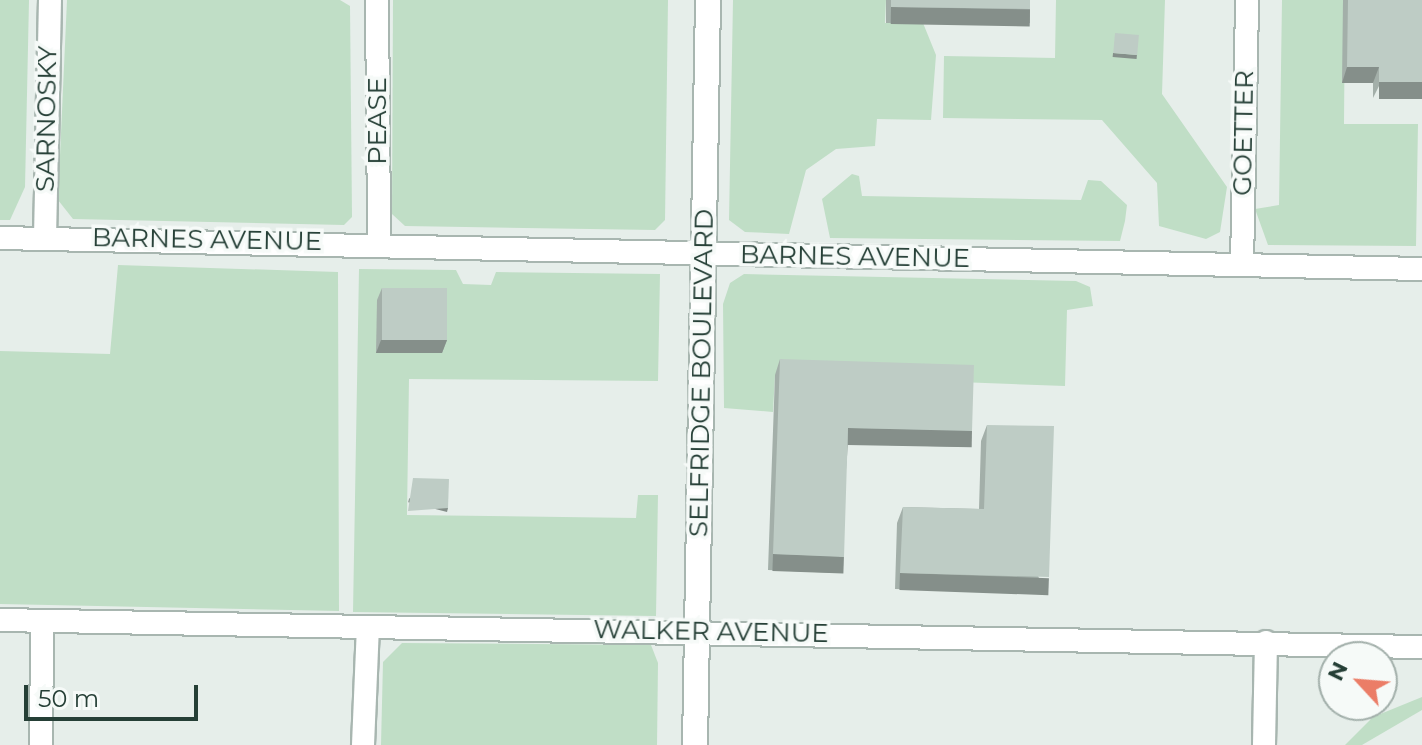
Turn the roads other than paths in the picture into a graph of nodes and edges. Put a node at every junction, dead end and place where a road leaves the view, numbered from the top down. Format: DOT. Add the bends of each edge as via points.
graph roads {
  1 [pos="50,0"];
  2 [pos="377,0"];
  3 [pos="708,0"];
  4 [pos="1247,0"];
  5 [pos="0,238"];
  6 [pos="45,238"];
  7 [pos="379,242"];
  8 [pos="705,254"];
  9 [pos="1242,265"];
  10 [pos="1422,269"];
  11 [pos="0,620"];
  12 [pos="42,621"];
  13 [pos="368,627"];
  14 [pos="697,631"];
  15 [pos="1266,642"];
  16 [pos="1422,647"];
  17 [pos="41,745"];
  18 [pos="363,745"];
  19 [pos="695,745"];
  20 [pos="1264,745"];
  1 -- 6 [label="street, SARNOSKY"];
  2 -- 7 [label="street, PEASE"];
  3 -- 8 [label="street, SELFRIDGE BOULEVARD"];
  4 -- 9 [label="street, GOETTER"];
  5 -- 6 [label="street, BARNES AVENUE"];
  6 -- 7 [label="street, BARNES AVENUE"];
  7 -- 8 [label="street, BARNES AVENUE"];
  8 -- 9 [label="street, BARNES AVENUE"];
  8 -- 14 [label="street, SELFRIDGE BOULEVARD"];
  9 -- 10 [label="street, BARNES AVENUE"];
  11 -- 12 [label="street, WALKER AVENUE"];
  12 -- 13 [label="street, WALKER AVENUE"];
  12 -- 17 [label="street"];
  13 -- 14 [label="street, WALKER AVENUE"];
  13 -- 18 [label="street"];
  14 -- 15 [label="street, WALKER AVENUE"];
  14 -- 19 [label="street, SELFRIDGE BOULEVARD"];
  15 -- 16 [label="street, WALKER AVENUE"];
  15 -- 20 [label="street"];
}
